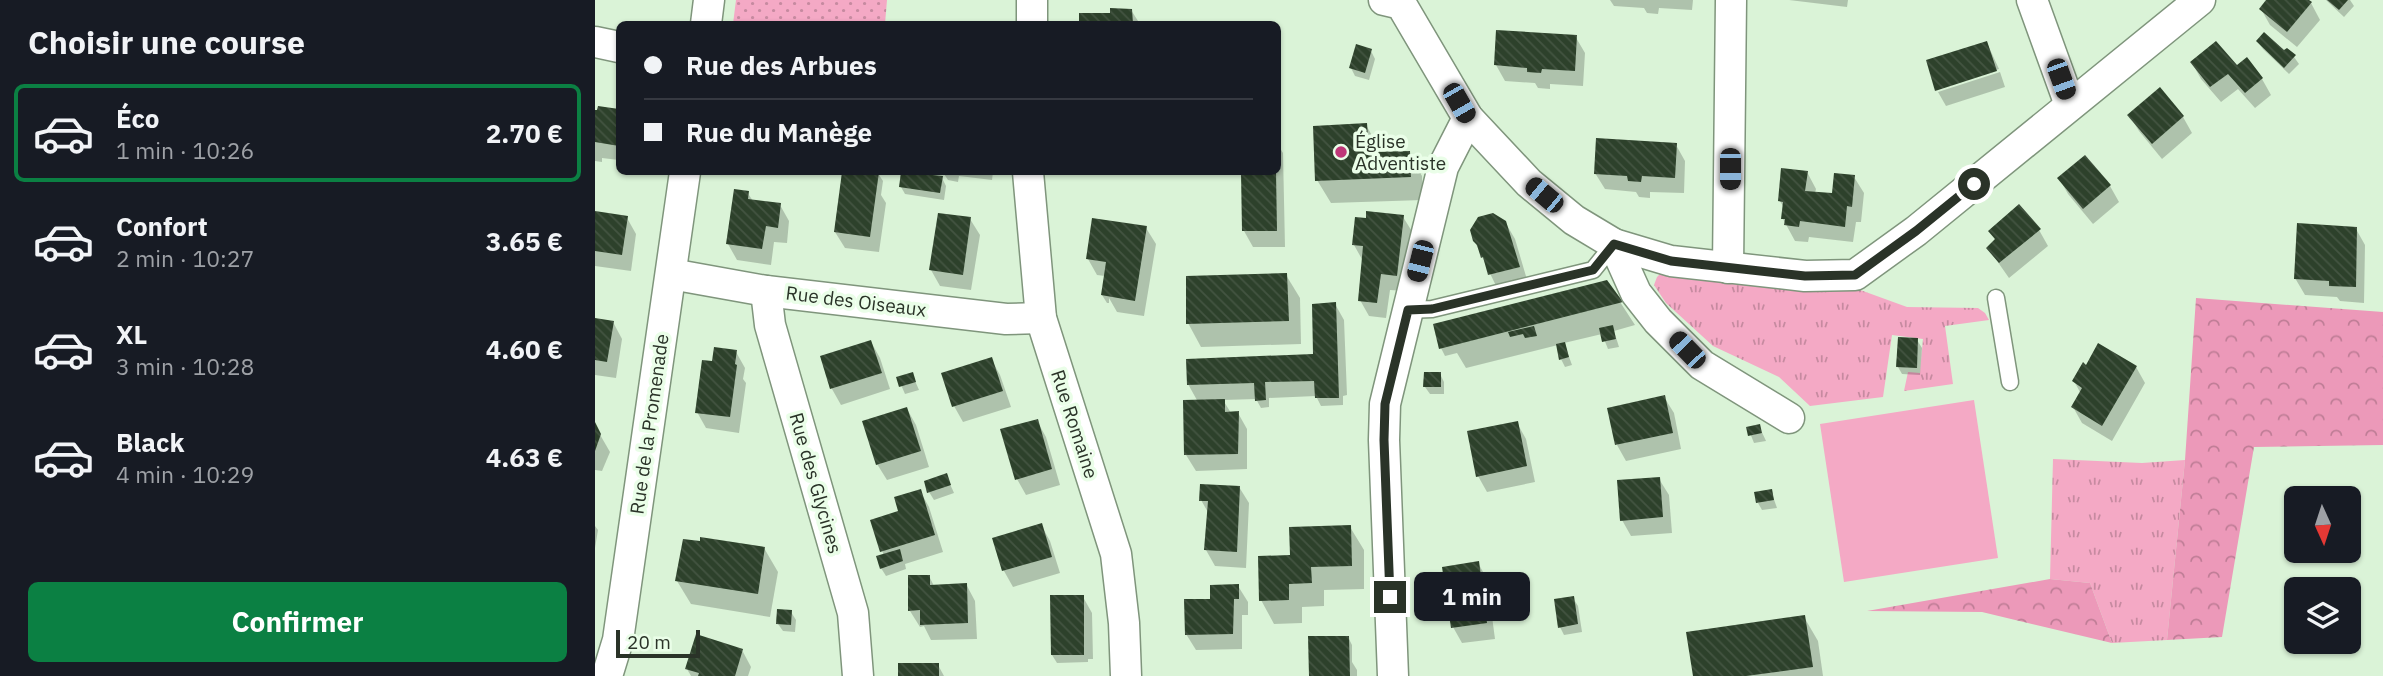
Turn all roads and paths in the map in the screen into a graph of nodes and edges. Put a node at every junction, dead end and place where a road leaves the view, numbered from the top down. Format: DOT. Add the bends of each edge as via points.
graph roads {
  1 [pos="709,0"];
  2 [pos="1032,0"];
  3 [pos="1731,0"];
  4 [pos="2032,0"];
  5 [pos="2200,0"];
  6 [pos="1396,1"];
  7 [pos="706,21"];
  8 [pos="1032,21"];
  9 [pos="595,42"];
  10 [pos="616,46"];
  11 [pos="2070,105"];
  12 [pos="1468,118"];
  13 [pos="685,175"];
  14 [pos="1028,175"];
  15 [pos="1614,244"];
  16 [pos="1728,268"];
  17 [pos="671,274"];
  18 [pos="766,291"];
  19 [pos="1996,298"];
  20 [pos="1408,310"];
  21 [pos="1041,318"];
  22 [pos="2010,382"];
  23 [pos="1789,418"];
  24 [pos="607,676"];
  25 [pos="858,676"];
  26 [pos="1126,676"];
  27 [pos="1393,676"];
  1 -- 7 [label="street"];
  2 -- 8 [label="street"];
  3 -- 16 [label="street"];
  4 -- 11 [label="street"];
  5 -- 11 [label="street"];
  6 -- 12 [label="street"];
  9 -- 10 [label="street"];
  11 -- 16 [label="street" via="1855,275 1805,276"];
  12 -- 15 [label="street" via="1529,183 1574,220"];
  12 -- 20 [label="street" via="1443,167"];
  13 -- 17 [label="street, Rue de la Promenade"];
  14 -- 21 [label="street, Rue Romaine"];
  15 -- 16 [label="street" via="1671,261"];
  15 -- 20 [label="lane" via="1593,270 1432,309"];
  15 -- 23 [label="street" via="1636,293 1702,365"];
  17 -- 18 [label="street, Rue des Oiseaux"];
  17 -- 24 [label="street, Rue de la Promenade" via="618,640"];
  18 -- 21 [label="street, Rue des Oiseaux" via="1006,319"];
  18 -- 25 [label="street, Rue des Glycines" via="770,325 853,612"];
  19 -- 22 [label="lane"];
  20 -- 27 [label="street" via="1385,404"];
  21 -- 26 [label="street, Rue Romaine" via="1116,554"];
}
